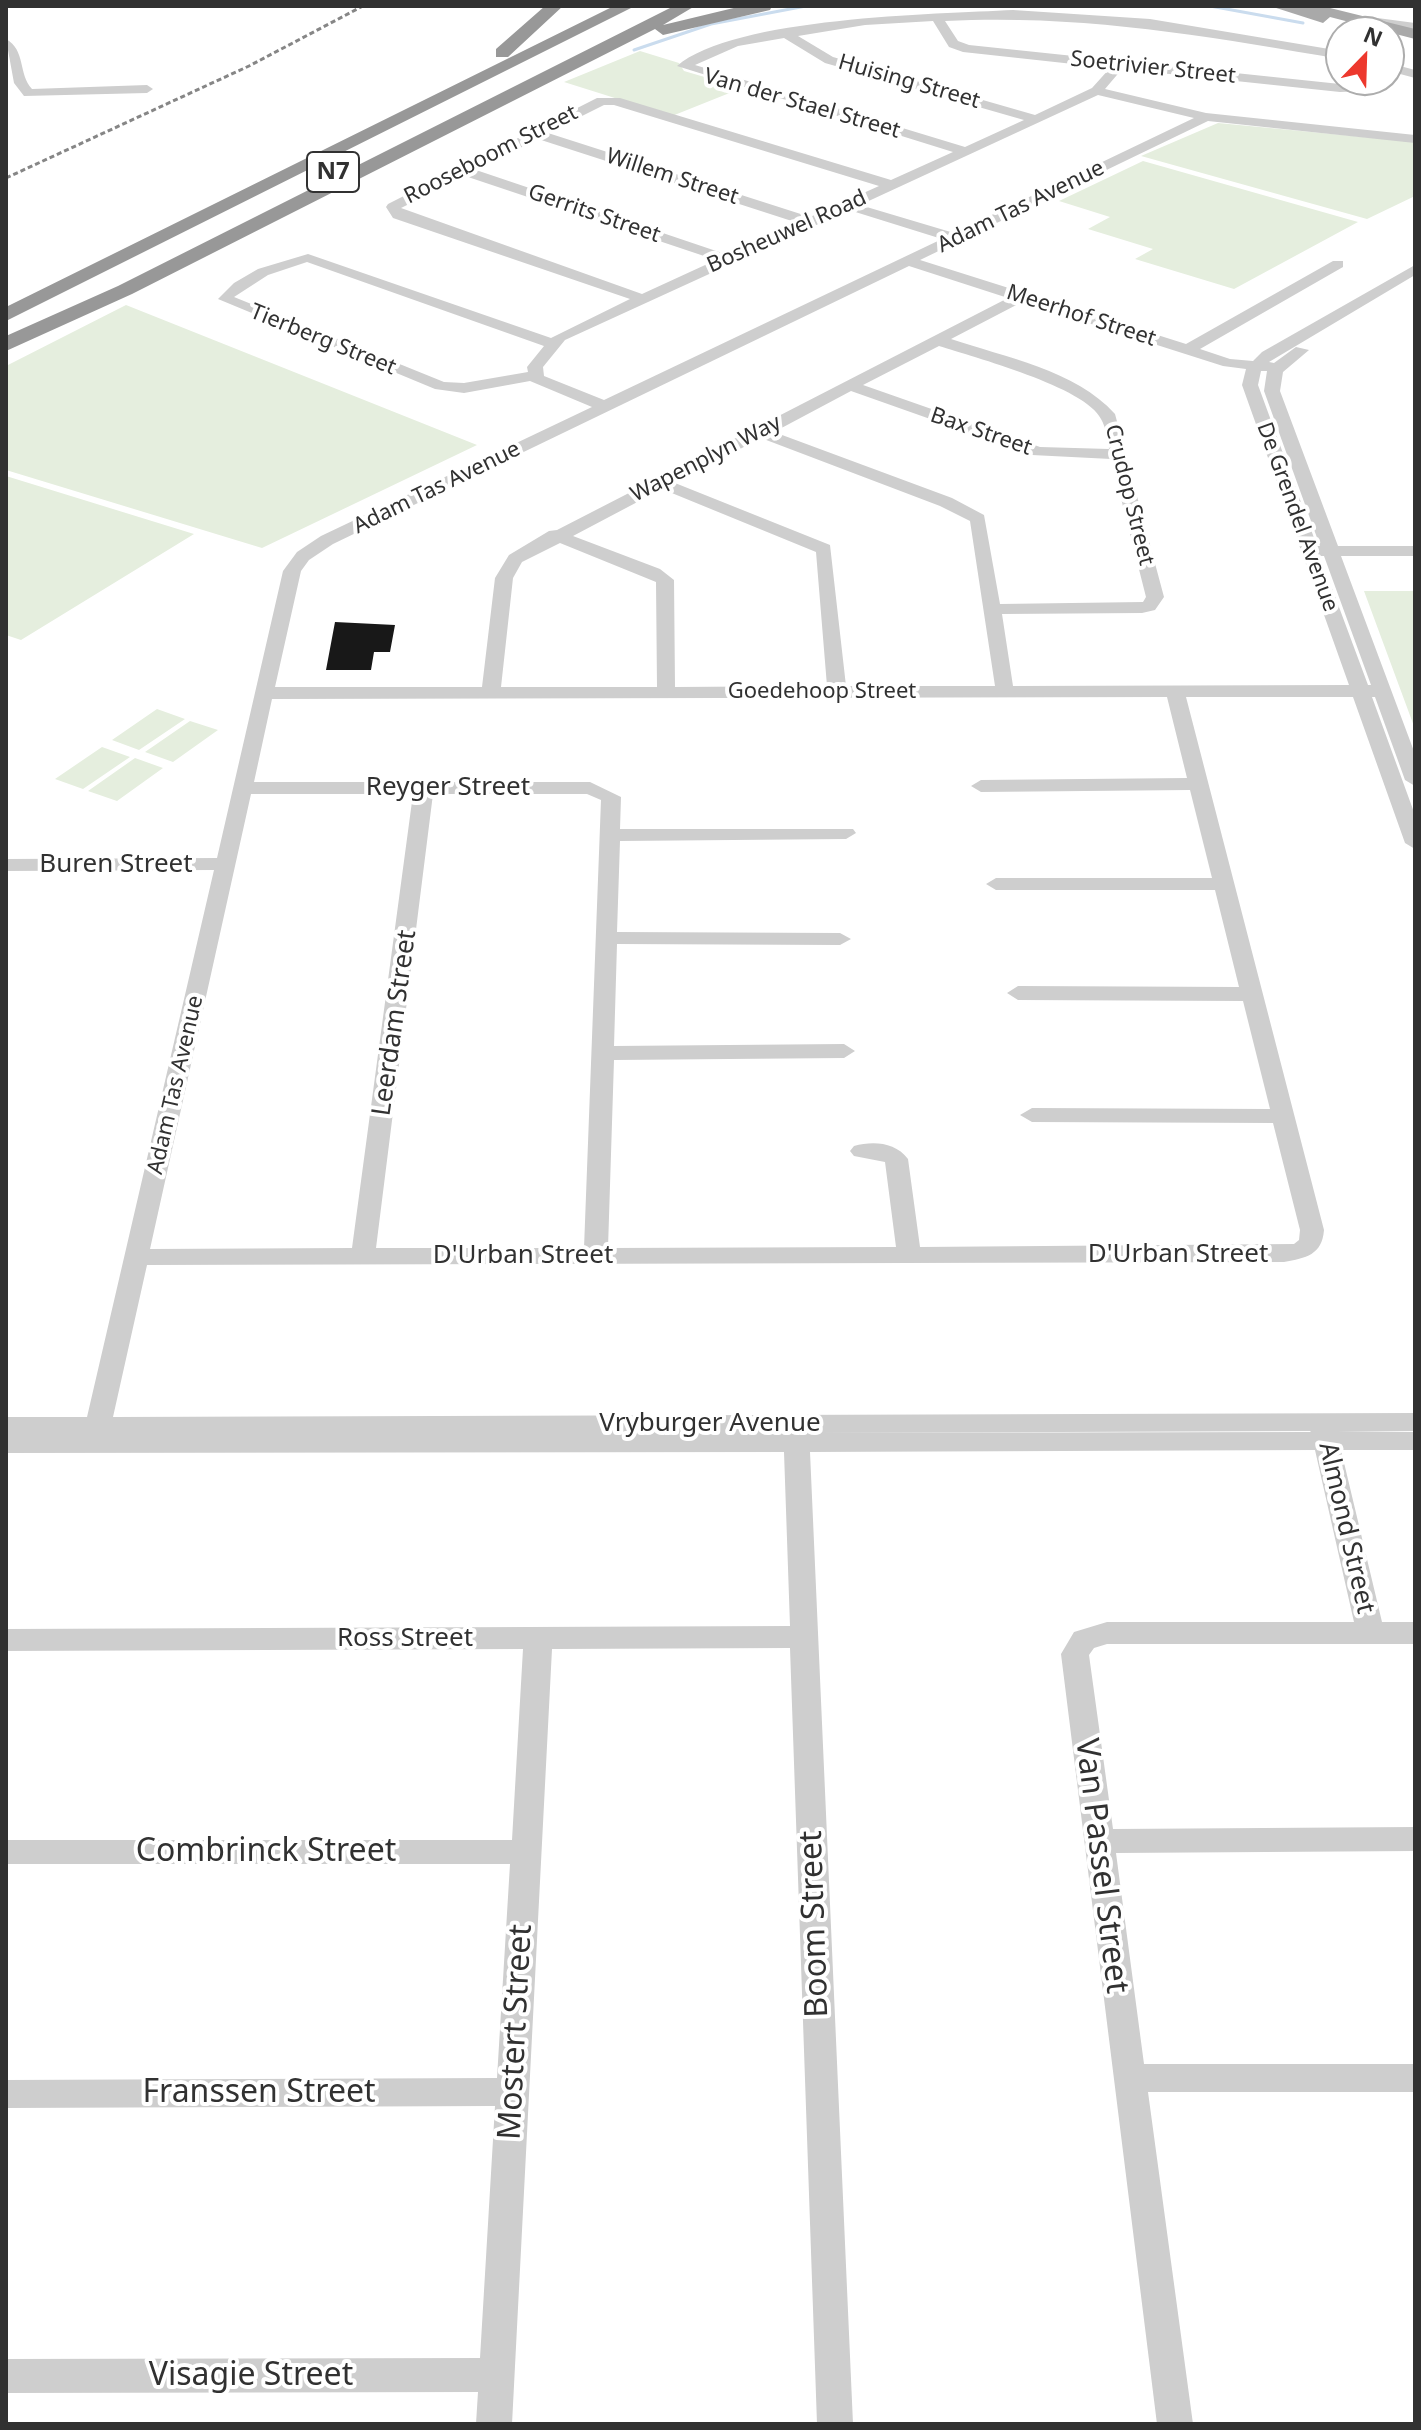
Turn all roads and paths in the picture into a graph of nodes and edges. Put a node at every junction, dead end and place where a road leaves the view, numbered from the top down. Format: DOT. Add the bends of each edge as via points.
graph roads {
  1 [pos="555,6"];
  2 [pos="627,6"];
  3 [pos="661,6"];
  4 [pos="687,6"];
  5 [pos="764,6"];
  6 [pos="1277,6"];
  7 [pos="1304,6"];
  8 [pos="1344,16"];
  9 [pos="936,17"];
  10 [pos="1325,19"];
  11 [pos="786,34"];
  12 [pos="6,43"];
  13 [pos="1325,52"];
  14 [pos="575,65"];
  15 [pos="1119,65"];
  16 [pos="1325,86"];
  17 [pos="147,89"];
  18 [pos="1097,91"];
  19 [pos="1206,117"];
  20 [pos="1036,119"];
  21 [pos="534,133"];
  22 [pos="1415,139"];
  23 [pos="965,151"];
  24 [pos="325,156"];
  25 [pos="462,170"];
  26 [pos="891,185"];
  27 [pos="847,205"];
  28 [pos="811,222"];
  29 [pos="955,238"];
  30 [pos="727,259"];
  31 [pos="909,261"];
  32 [pos="1338,264"];
  33 [pos="1415,269"];
  34 [pos="1415,281"];
  35 [pos="1021,297"];
  36 [pos="640,298"];
  37 [pos="6,315"];
  38 [pos="937,340"];
  39 [pos="6,342"];
  40 [pos="552,344"];
  41 [pos="1187,350"];
  42 [pos="1282,363"];
  43 [pos="1254,368"];
  44 [pos="535,375"];
  45 [pos="1271,383"];
  46 [pos="851,386"];
  47 [pos="604,406"];
  48 [pos="760,432"];
  49 [pos="1116,454"];
  50 [pos="659,482"];
  51 [pos="555,535"];
  52 [pos="1320,551"];
  53 [pos="1415,551"];
  54 [pos="995,609"];
  55 [pos="837,691"];
  56 [pos="666,692"];
  57 [pos="1005,692"];
  58 [pos="1175,692"];
  59 [pos="1370,692"];
  60 [pos="265,693"];
  61 [pos="491,693"];
  62 [pos="1415,780"];
  63 [pos="1199,784"];
  64 [pos="981,786"];
  65 [pos="244,788"];
  66 [pos="424,788"];
  67 [pos="846,833"];
  68 [pos="611,835"];
  69 [pos="1415,843"];
  70 [pos="226,864"];
  71 [pos="6,865"];
  72 [pos="996,884"];
  73 [pos="1223,884"];
  74 [pos="605,938"];
  75 [pos="840,939"];
  76 [pos="1018,993"];
  77 [pos="1251,994"];
  78 [pos="844,1051"];
  79 [pos="601,1053"];
  80 [pos="1032,1115"];
  81 [pos="1281,1116"];
  82 [pos="862,1151"];
  83 [pos="596,1256"];
  84 [pos="909,1256"];
  85 [pos="137,1257"];
  86 [pos="363,1257"];
  87 [pos="1415,1422"];
  88 [pos="6,1426"];
  89 [pos="1323,1432"];
  90 [pos="796,1433"];
  91 [pos="96,1434"];
  92 [pos="1415,1441"];
  93 [pos="6,1444"];
  94 [pos="1370,1633"];
  95 [pos="1415,1633"];
  96 [pos="804,1637"];
  97 [pos="538,1639"];
  98 [pos="6,1640"];
  99 [pos="1415,1839"];
  100 [pos="1097,1841"];
  101 [pos="6,1852"];
  102 [pos="526,1852"];
  103 [pos="1129,2078"];
  104 [pos="1415,2078"];
  105 [pos="513,2092"];
  106 [pos="6,2094"];
  107 [pos="497,2375"];
  108 [pos="6,2376"];
  109 [pos="494,2424"];
  110 [pos="835,2424"];
  111 [pos="1175,2424"];
  1 -- 24 [label="highway" via="505,51"];
  2 -- 24 [label="highway, N7"];
  3 -- 39 [label="highway, N7"];
  4 -- 14 [label="highway"];
  5 -- 14 [label="highway" via="671,28"];
  6 -- 10 [label="main road"];
  7 -- 8 [label="main road"];
  9 -- 11 [label="street, Van der Stael Street" via="873,20"];
  9 -- 13 [label="street, Van der Stael Street" via="1021,14 1137,22"];
  9 -- 15 [label="street, Soetrivier Street" via="953,44 967,49"];
  11 -- 20 [label="street, Huising Street" via="829,60"];
  11 -- 23 [label="street, Van der Stael Street" via="735,43 683,66"];
  12 -- 17 [label="street" via="16,56 19,84 29,93"];
  14 -- 39 [label="highway" via="125,290"];
  15 -- 16 [label="street, Soetrivier Street"];
  15 -- 18 [label="street, Bosheuwel Road"];
  18 -- 19 [label="street"];
  18 -- 20 [label="street, Bosheuwel Road"];
  19 -- 22 [label="street"];
  19 -- 29 [label="street, Adam Tas Avenue"];
  20 -- 23 [label="street, Bosheuwel Road"];
  21 -- 25 [label="street, Rooseboom Street"];
  21 -- 26 [label="street, Rooseboom Street" via="591,103 612,101"];
  21 -- 28 [label="street, Willem Street"];
  23 -- 26 [label="street, Bosheuwel Road"];
  24 -- 37 [label="highway, N7"];
  25 -- 30 [label="street, Gerrits Street"];
  25 -- 36 [label="street, Rooseboom Street" via="396,204 395,213"];
  26 -- 27 [label="street, Bosheuwel Road"];
  27 -- 28 [label="street, Bosheuwel Road"];
  27 -- 29 [label="street"];
  28 -- 30 [label="street, Bosheuwel Road"];
  29 -- 31 [label="street, Adam Tas Avenue"];
  30 -- 36 [label="street, Bosheuwel Road"];
  31 -- 35 [label="street, Meerhof Street"];
  31 -- 47 [label="street, Adam Tas Avenue"];
  32 -- 41 [label="street"];
  33 -- 43 [label="street" via="1272,351"];
  34 -- 42 [label="street, De Grendel Avenue"];
  35 -- 38 [label="street, Wapenplyn Way"];
  35 -- 41 [label="street, Meerhof Street"];
  36 -- 40 [label="street, Bosheuwel Road"];
  38 -- 46 [label="street, Wapenplyn Way"];
  38 -- 49 [label="street, Crudop Street" via="1062,384 1093,401 1109,417"];
  40 -- 44 [label="street, Bosheuwel Road"];
  40 -- 44 [label="street, Tierberg Street" via="308,258 269,270 225,299 441,386 464,388"];
  41 -- 43 [label="street, Meerhof Street"];
  42 -- 43 [label="street"];
  42 -- 45 [label="street, De Grendel Avenue"];
  43 -- 45 [label="street"];
  43 -- 52 [label="street, De Grendel Avenue" via="1250,385 1255,403"];
  44 -- 47 [label="street"];
  45 -- 52 [label="street, De Grendel Avenue"];
  46 -- 48 [label="street, Wapenplyn Way"];
  46 -- 49 [label="street, Bax Street" via="1038,452"];
  47 -- 60 [label="street, Adam Tas Avenue" via="303,556 292,571"];
  48 -- 50 [label="street, Wapenplyn Way"];
  48 -- 54 [label="street" via="974,514 980,522"];
  49 -- 54 [label="street, Crudop Street" via="1155,600 1134,608"];
  50 -- 51 [label="street, Wapenplyn Way"];
  50 -- 55 [label="street" via="824,549"];
  51 -- 56 [label="street" via="665,580"];
  51 -- 61 [label="street, Wapenplyn Way" via="508,566"];
  52 -- 53 [label="street"];
  52 -- 59 [label="street, De Grendel Avenue"];
  54 -- 57 [label="street"];
  55 -- 56 [label="street, Goedehoop Street"];
  55 -- 57 [label="street, Goedehoop Street"];
  56 -- 61 [label="street, Goedehoop Street"];
  57 -- 58 [label="street, Goedehoop Street"];
  58 -- 59 [label="street, Goedehoop Street"];
  58 -- 63 [label="street, D'Urban Street"];
  59 -- 62 [label="street, De Grendel Avenue"];
  59 -- 69 [label="street, De Grendel Avenue"];
  60 -- 61 [label="street, Goedehoop Street"];
  60 -- 65 [label="street, Adam Tas Avenue"];
  63 -- 64 [label="street"];
  63 -- 73 [label="street, D'Urban Street"];
  65 -- 66 [label="street, Reyger Street"];
  65 -- 70 [label="street, Adam Tas Avenue"];
  66 -- 68 [label="street, Reyger Street" via="600,789 612,801"];
  66 -- 86 [label="street, Leerdam Street"];
  67 -- 68 [label="street"];
  68 -- 74 [label="street, Reyger Street"];
  70 -- 71 [label="street, Buren Street"];
  70 -- 85 [label="street, Adam Tas Avenue"];
  72 -- 73 [label="street"];
  73 -- 77 [label="street, D'Urban Street"];
  74 -- 75 [label="street"];
  74 -- 79 [label="street, Reyger Street"];
  76 -- 77 [label="street"];
  77 -- 81 [label="street, D'Urban Street"];
  78 -- 79 [label="street"];
  79 -- 83 [label="street, Reyger Street"];
  80 -- 81 [label="street"];
  81 -- 84 [label="street, D'Urban Street" via="1312,1230 1311,1243 1301,1251"];
  82 -- 84 [label="street" via="884,1151 896,1159"];
  83 -- 84 [label="street, D'Urban Street"];
  83 -- 86 [label="street, D'Urban Street"];
  85 -- 86 [label="street, D'Urban Street"];
  85 -- 91 [label="street, Adam Tas Avenue"];
  87 -- 89 [label="street, Vryburger Avenue"];
  88 -- 91 [label="street, Vryburger Avenue"];
  89 -- 90 [label="street, Vryburger Avenue"];
  89 -- 92 [label="street, Vryburger Avenue"];
  89 -- 94 [label="street, Almond Street"];
  90 -- 91 [label="street, Vryburger Avenue"];
  90 -- 96 [label="street, Boom Street"];
  91 -- 93 [label="street, Vryburger Avenue"];
  94 -- 95 [label="street, Van Passel Street"];
  94 -- 100 [label="street, Van Passel Street" via="1107,1633 1084,1640 1075,1654"];
  96 -- 97 [label="street, Ross Street"];
  96 -- 110 [label="street, Boom Street"];
  97 -- 98 [label="street, Ross Street"];
  97 -- 102 [label="street, Mostert Street"];
  99 -- 100 [label="street"];
  100 -- 103 [label="street, Van Passel Street"];
  101 -- 102 [label="street, Combrinck Street"];
  102 -- 105 [label="street, Mostert Street"];
  103 -- 104 [label="street"];
  103 -- 111 [label="street, Van Passel Street"];
  105 -- 106 [label="street, Franssen Street"];
  105 -- 107 [label="street, Mostert Street"];
  107 -- 108 [label="street, Visagie Street"];
  107 -- 109 [label="street, Mostert Street"];
}
